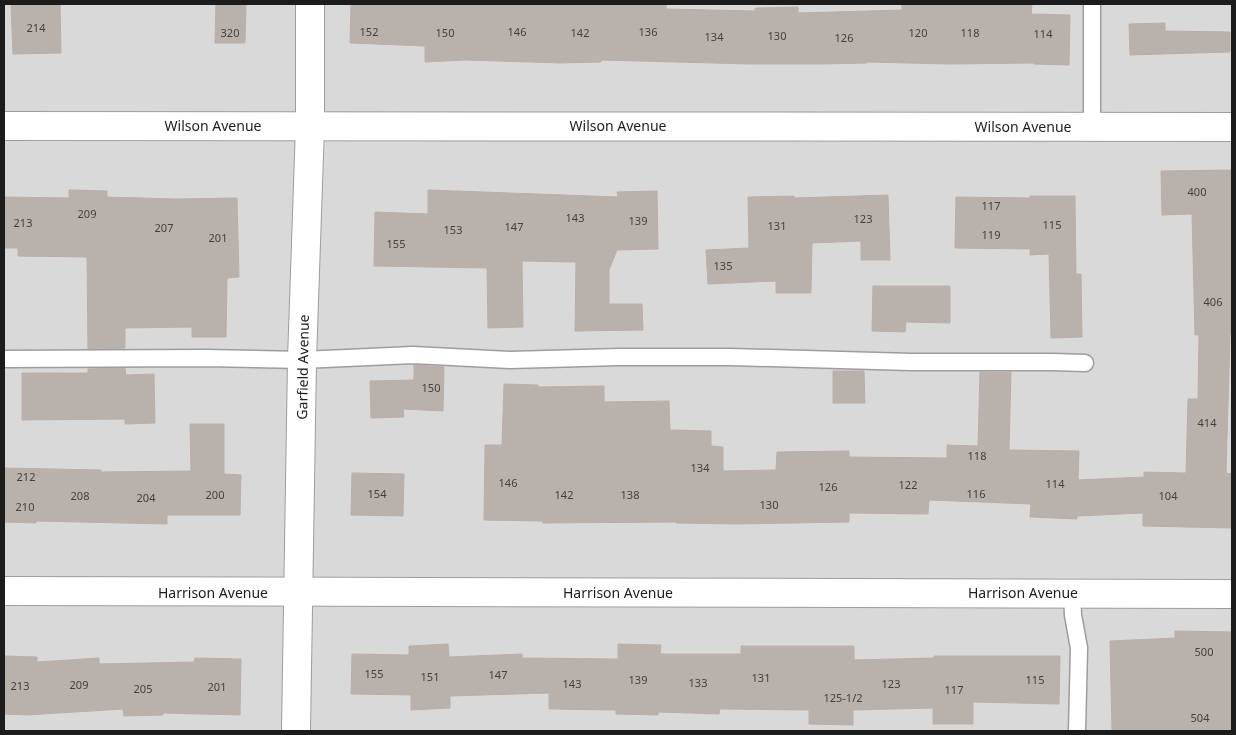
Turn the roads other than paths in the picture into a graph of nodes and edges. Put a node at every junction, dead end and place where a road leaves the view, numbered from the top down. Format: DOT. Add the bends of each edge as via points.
graph roads {
  1 [pos="310,4"];
  2 [pos="1092,4"];
  3 [pos="4,126"];
  4 [pos="310,126"];
  5 [pos="1092,127"];
  6 [pos="1232,127"];
  7 [pos="4,359"];
  8 [pos="302,360"];
  9 [pos="1085,363"];
  10 [pos="4,592"];
  11 [pos="299,593"];
  12 [pos="1072,593"];
  13 [pos="1232,594"];
  14 [pos="296,731"];
  15 [pos="1077,731"];
  1 -- 4 [label="street, Garfield Avenue"];
  2 -- 5 [label="lane"];
  3 -- 4 [label="street, Wilson Avenue"];
  4 -- 5 [label="street, Wilson Avenue"];
  4 -- 8 [label="street, Garfield Avenue"];
  5 -- 6 [label="street, Wilson Avenue"];
  7 -- 8 [label="lane"];
  8 -- 9 [label="lane" via="413,355 510,360 722,357"];
  8 -- 11 [label="street, Garfield Avenue"];
  10 -- 11 [label="street, Harrison Avenue"];
  11 -- 12 [label="street, Harrison Avenue"];
  11 -- 14 [label="street, Garfield Avenue"];
  12 -- 13 [label="street, Harrison Avenue"];
  12 -- 15 [label="lane" via="1079,648"];
}
